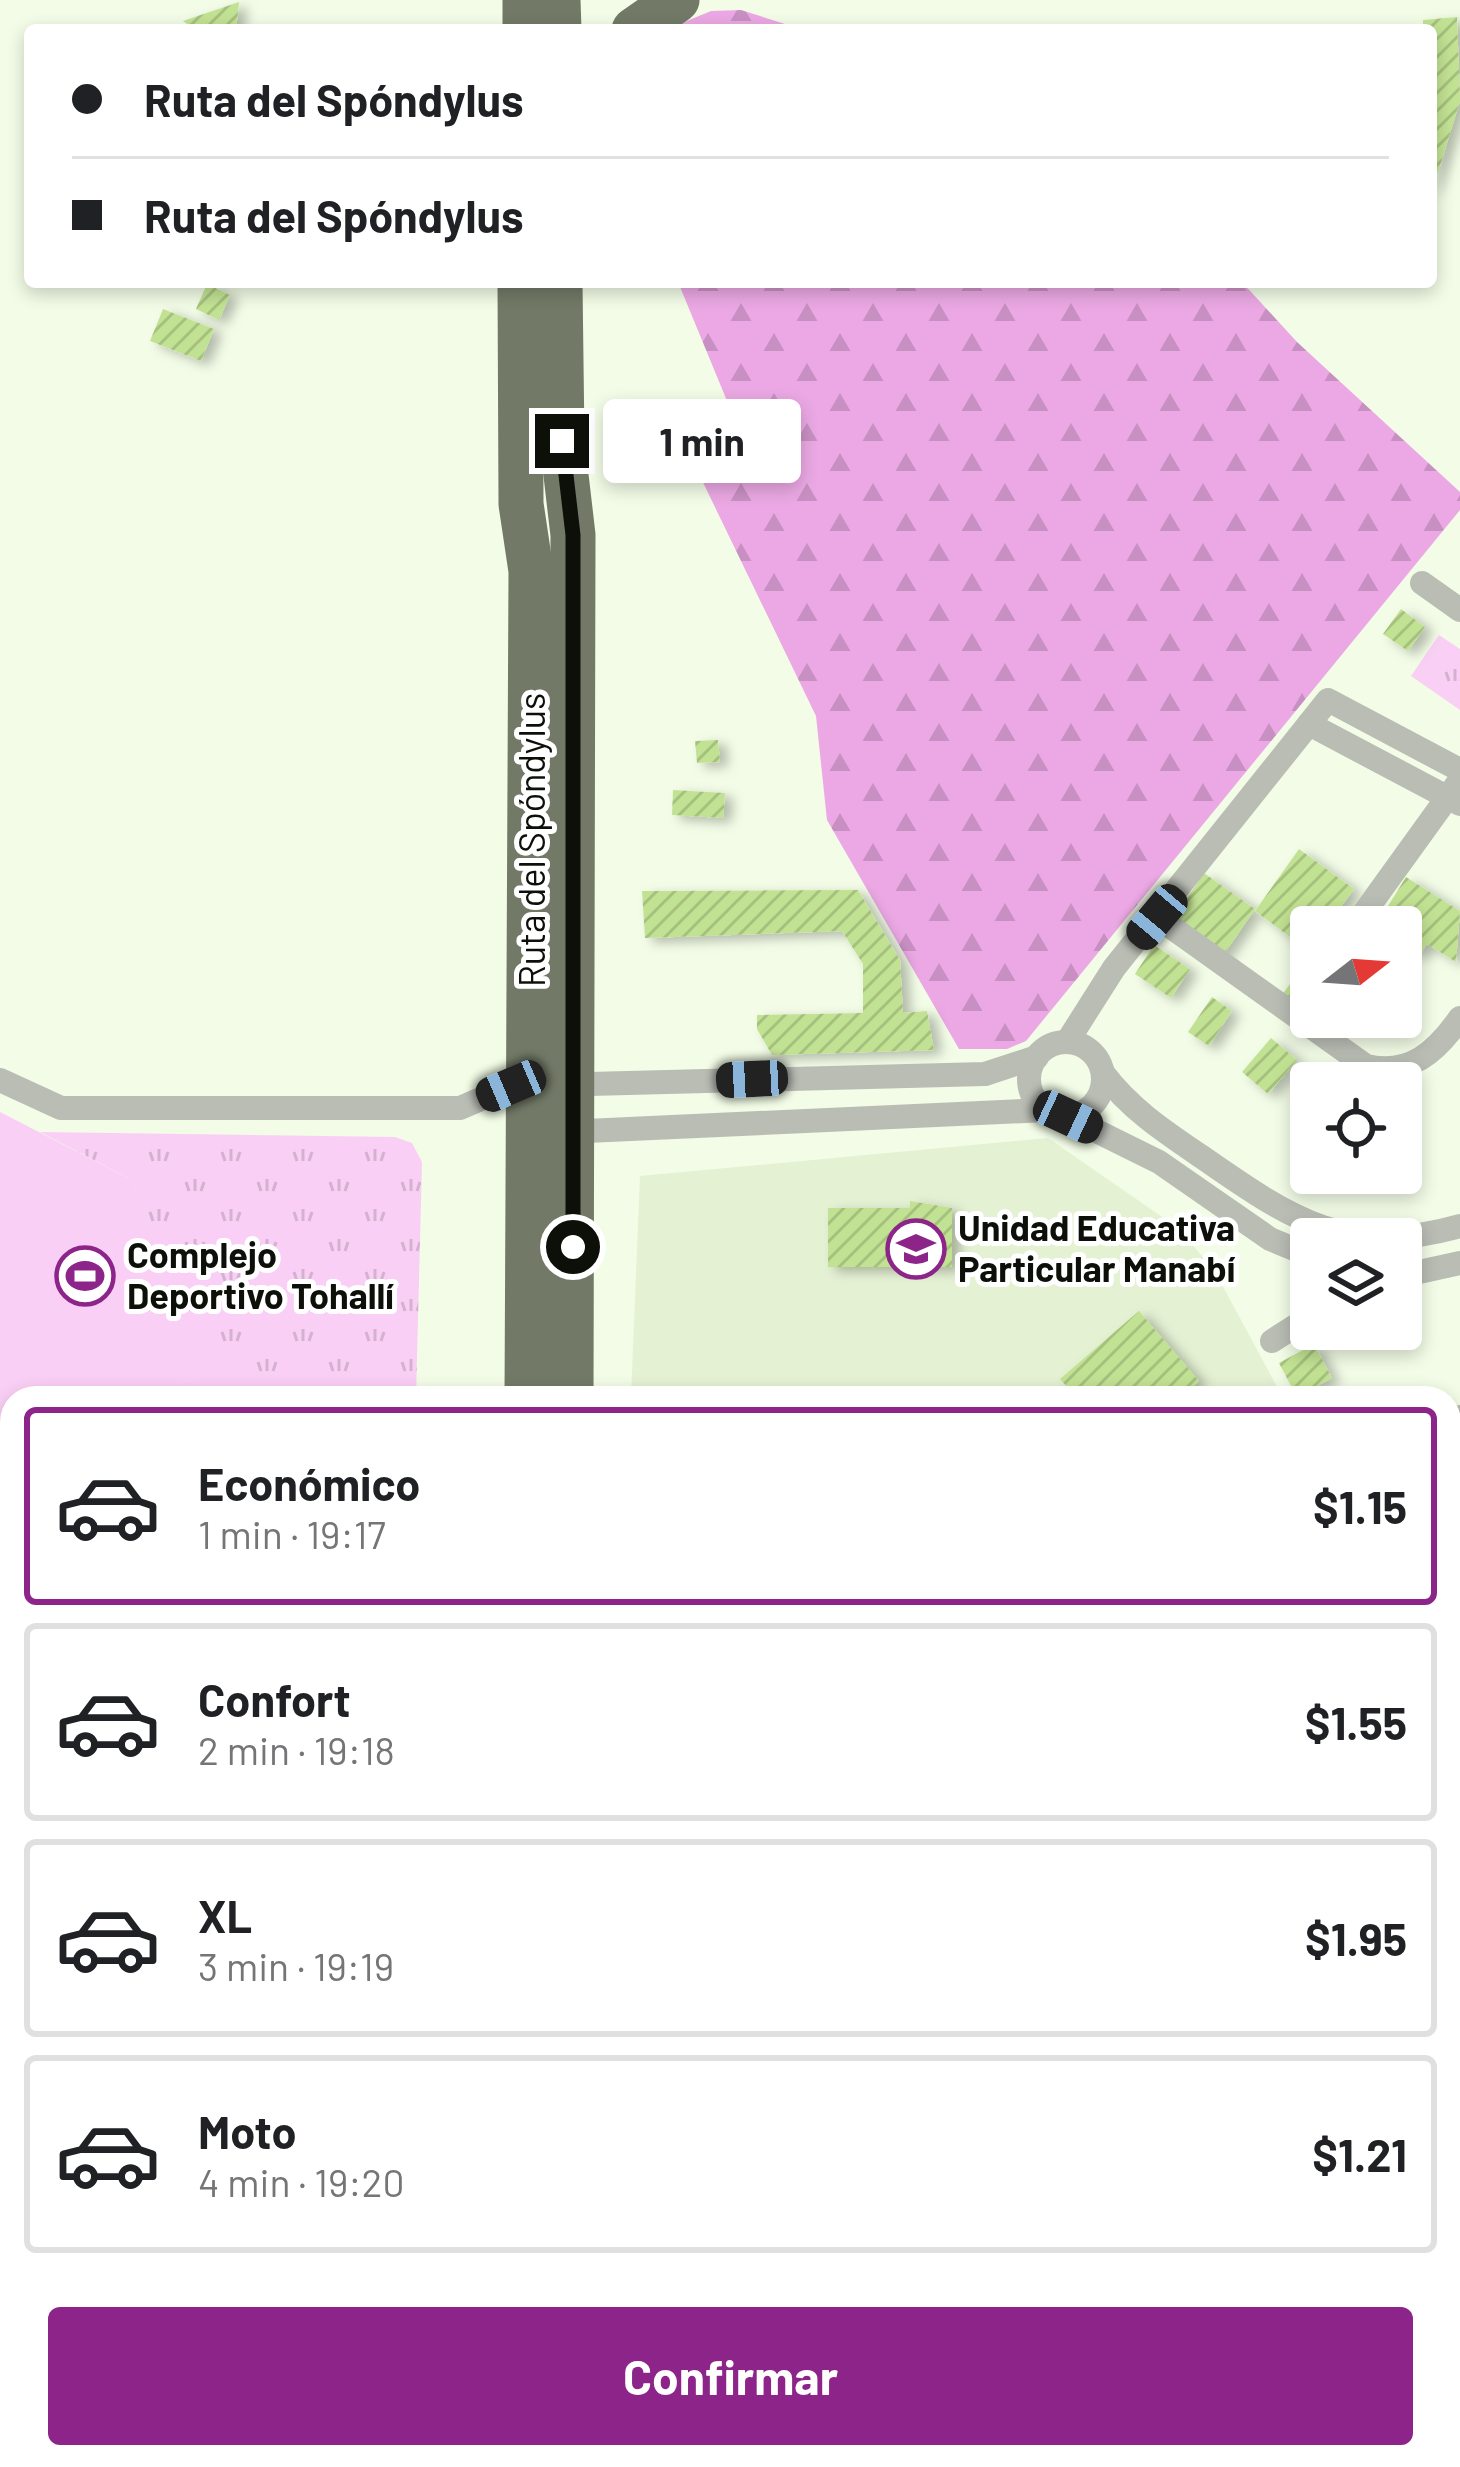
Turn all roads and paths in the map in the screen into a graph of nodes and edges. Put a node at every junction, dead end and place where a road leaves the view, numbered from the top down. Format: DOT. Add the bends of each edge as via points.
graph roads {
  1 [pos="677,0"];
  2 [pos="643,24"];
  3 [pos="520,288"];
  4 [pos="560,288"];
  5 [pos="1422,583"];
  6 [pos="1460,610"];
  7 [pos="1309,724"];
  8 [pos="1460,770"];
  9 [pos="1457,794"];
  10 [pos="1370,906"];
  11 [pos="1157,917"];
  12 [pos="1460,1018"];
  13 [pos="1067,1042"];
  14 [pos="1036,1058"];
  15 [pos="1103,1072"];
  16 [pos="781,1078"];
  17 [pos="0,1080"];
  18 [pos="682,1083"];
  19 [pos="553,1085"];
  20 [pos="1057,1113"];
  21 [pos="782,1119"];
  22 [pos="682,1125"];
  23 [pos="553,1132"];
  24 [pos="1239,1183"];
  25 [pos="1223,1208"];
  26 [pos="1294,1218"];
  27 [pos="1460,1226"];
  28 [pos="1422,1234"];
  29 [pos="1290,1247"];
  30 [pos="1460,1263"];
  31 [pos="1422,1271"];
  32 [pos="1290,1329"];
  33 [pos="1271,1341"];
  34 [pos="528,1386"];
  35 [pos="571,1386"];
  1 -- 2 [label="highway"];
  3 -- 19 [label="highway, Ruta del Spóndylus" via="521,504 531,571"];
  4 -- 19 [label="highway, Ruta del Spóndylus" via="562,441 573,535"];
  5 -- 6 [label="street"];
  7 -- 8 [label="street" via="1328,700"];
  7 -- 9 [label="street"];
  7 -- 11 [label="street"];
  9 -- 10 [label="street"];
  11 -- 12 [label="street" via="1366,1066 1386,1071 1428,1057"];
  11 -- 13 [label="street"];
  13 -- 14 [label="street"];
  13 -- 15 [label="street" via="1090,1052"];
  14 -- 16 [label="street" via="985,1074"];
  14 -- 20 [label="street" via="1030,1080"];
  15 -- 20 [label="street" via="1099,1098 1080,1114"];
  15 -- 24 [label="street" via="1144,1118"];
  16 -- 18 [label="street"];
  16 -- 21 [label="street"];
  17 -- 19 [label="street" via="61,1108 460,1108 511,1086"];
  18 -- 19 [label="street"];
  18 -- 22 [label="street"];
  19 -- 23 [label="highway, Ruta del Spóndylus"];
  20 -- 21 [label="street"];
  20 -- 25 [label="street" via="1160,1162"];
  21 -- 22 [label="street"];
  22 -- 23 [label="street"];
  23 -- 34 [label="highway, Ruta del Spóndylus"];
  23 -- 35 [label="highway, Ruta del Spóndylus"];
  24 -- 25 [label="street"];
  24 -- 26 [label="street"];
  25 -- 29 [label="street"];
  27 -- 28 [label="street"];
  30 -- 31 [label="street"];
  32 -- 33 [label="street"];
}
